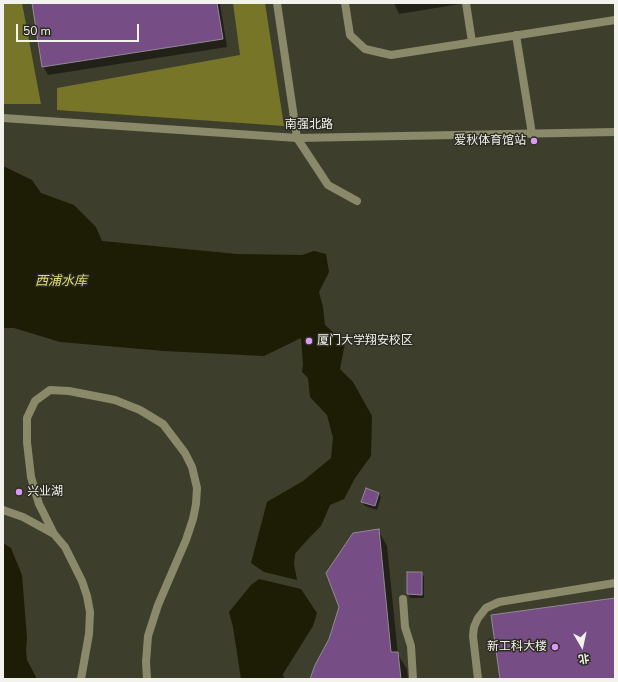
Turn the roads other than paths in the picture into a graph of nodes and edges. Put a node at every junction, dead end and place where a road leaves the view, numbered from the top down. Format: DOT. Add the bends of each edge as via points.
graph roads {
  1 [pos="277,3"];
  2 [pos="344,3"];
  3 [pos="466,3"];
  4 [pos="615,20"];
  5 [pos="516,35"];
  6 [pos="472,42"];
  7 [pos="3,118"];
  8 [pos="615,132"];
  9 [pos="532,134"];
  10 [pos="297,138"];
  11 [pos="356,201"];
  12 [pos="3,510"];
  13 [pos="54,534"];
  14 [pos="615,583"];
  15 [pos="403,599"];
  16 [pos="81,679"];
  17 [pos="147,679"];
  18 [pos="413,679"];
  19 [pos="478,679"];
  1 -- 10 [label="street"];
  2 -- 6 [label="street" via="350,35 365,49 391,55"];
  3 -- 6 [label="street"];
  4 -- 5 [label="street"];
  5 -- 6 [label="street"];
  5 -- 9 [label="street"];
  7 -- 10 [label="street, 南强北路"];
  8 -- 9 [label="street, 南强北路"];
  9 -- 10 [label="street, 南强北路"];
  10 -- 11 [label="street" via="328,185"];
  12 -- 13 [label="street" via="23,517"];
  13 -- 16 [label="street" via="65,547 82,580 90,612"];
  13 -- 17 [label="street" via="39,504 31,477 26,418 35,401 50,390 84,394 115,400 140,410 163,424 185,453 192,467 197,488 196,504 186,540 158,605 148,636"];
  14 -- 19 [label="street" via="499,602 486,608 474,627"];
  15 -- 18 [label="street" via="405,628 411,646"];
}
